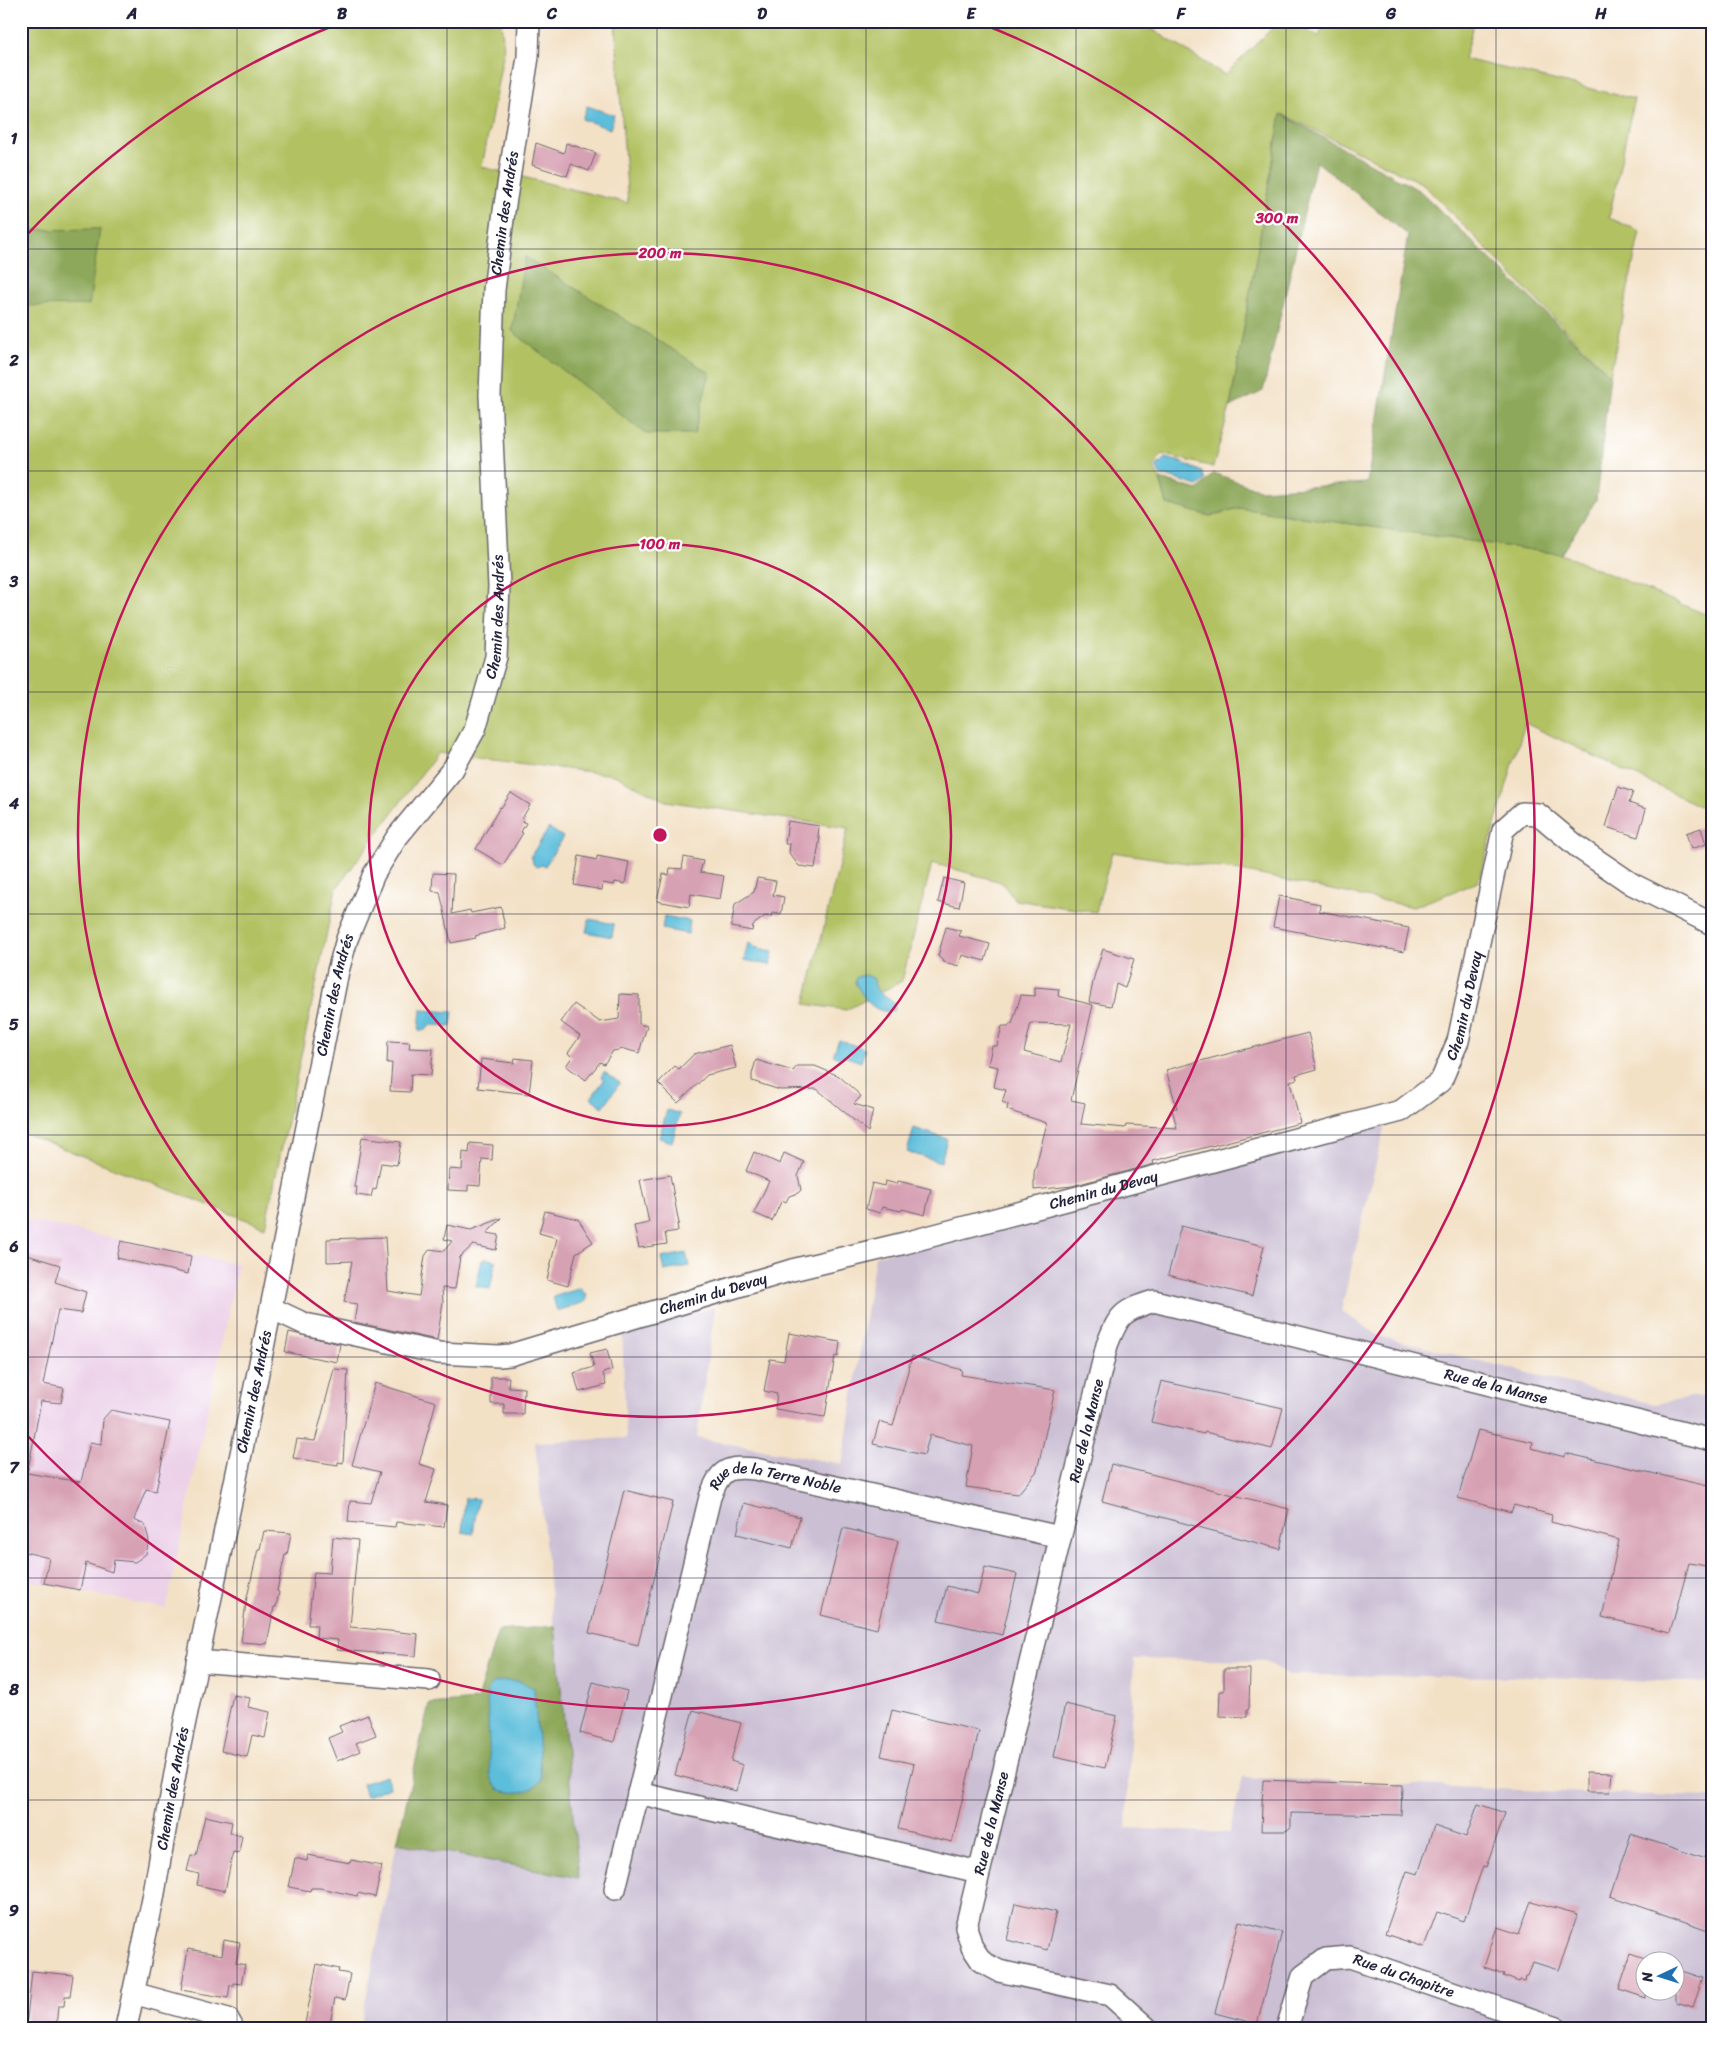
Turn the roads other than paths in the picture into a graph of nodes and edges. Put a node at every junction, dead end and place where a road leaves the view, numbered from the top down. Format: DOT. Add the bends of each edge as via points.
graph roads {
  1 [pos="529,21"];
  2 [pos="1712,924"];
  3 [pos="271,1308"];
  4 [pos="1712,1440"];
  5 [pos="1060,1537"];
  6 [pos="198,1661"];
  7 [pos="429,1680"];
  8 [pos="638,1793"];
  9 [pos="979,1872"];
  10 [pos="615,1889"];
  11 [pos="134,1993"];
  12 [pos="126,2028"];
  13 [pos="233,2028"];
  14 [pos="1147,2028"];
  15 [pos="1286,2028"];
  16 [pos="1558,2028"];
  1 -- 3 [label="street, Chemin des Andrés" via="528,56 494,290 490,395 499,586 496,657 475,729 453,769 397,837 374,874 347,939"];
  2 -- 3 [label="street, Chemin du Devay" via="1632,884 1538,814 1522,814 1503,830 1458,1041 1440,1081 1401,1110 905,1243 792,1270 510,1355 439,1353 304,1324"];
  3 -- 6 [label="street, Chemin des Andrés"];
  4 -- 5 [label="street, Rue de la Manse" via="1154,1301 1133,1308 1117,1321 1107,1346"];
  5 -- 8 [label="street, Rue de la Terre Noble" via="755,1469 735,1468 725,1472 717,1479 710,1497"];
  5 -- 9 [label="street, Rue de la Manse"];
  6 -- 7 [label="street"];
  6 -- 11 [label="street, Chemin des Andrés"];
  8 -- 9 [label="street"];
  8 -- 10 [label="street, Rue de la Terre Noble"];
  9 -- 14 [label="street, Rue de la Manse" via="966,1926 972,1947 982,1962 999,1972 1110,1995"];
  11 -- 12 [label="street, Chemin des Andrés"];
  11 -- 13 [label="street" via="228,2019"];
  15 -- 16 [label="street, Rue du Chapitre" via="1303,1976 1326,1959 1350,1957"];
}
